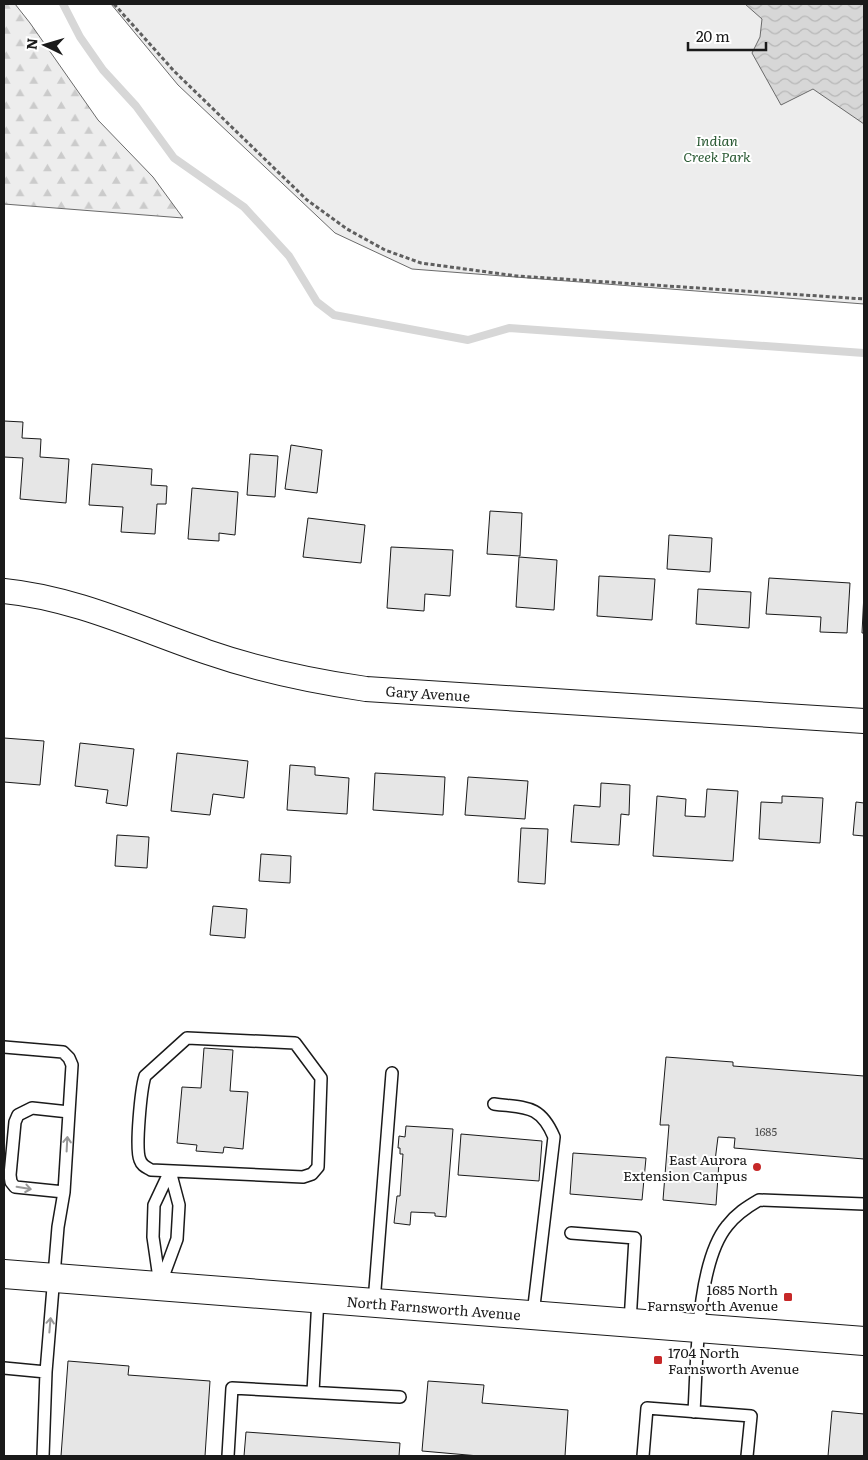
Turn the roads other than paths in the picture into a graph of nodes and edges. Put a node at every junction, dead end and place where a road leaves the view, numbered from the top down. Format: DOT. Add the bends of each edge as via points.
graph roads {
  1 [pos="4,591"];
  2 [pos="864,721"];
  3 [pos="4,1047"];
  4 [pos="392,1073"];
  5 [pos="494,1104"];
  6 [pos="69,1112"];
  7 [pos="170,1171"];
  8 [pos="64,1192"];
  9 [pos="864,1204"];
  10 [pos="571,1233"];
  11 [pos="4,1274"];
  12 [pos="54,1278"];
  13 [pos="160,1285"];
  14 [pos="318,1298"];
  15 [pos="374,1302"];
  16 [pos="533,1314"];
  17 [pos="630,1322"];
  18 [pos="699,1327"];
  19 [pos="864,1340"];
  20 [pos="4,1368"];
  21 [pos="46,1372"];
  22 [pos="313,1392"];
  23 [pos="400,1397"];
  24 [pos="694,1412"];
  25 [pos="43,1456"];
  26 [pos="228,1456"];
  27 [pos="642,1456"];
  28 [pos="747,1456"];
  1 -- 2 [label="street, Gary Avenue" via="74,604 216,655 315,682 366,689"];
  3 -- 6 [label="lane" via="63,1052 70,1058"];
  4 -- 15 [label="lane"];
  5 -- 16 [label="lane" via="533,1109 548,1123 554,1137"];
  8 -- 6 [label="lane, one-way"];
  6 -- 8 [label="lane, one-way" via="32,1108 18,1115 10,1175 15,1186"];
  7 -- 7 [label="lane" via="303,1177 312,1174 318,1167 321,1078 295,1043 187,1038 144,1076 139,1159 151,1170"];
  7 -- 13 [label="lane" via="154,1205 153,1237"];
  7 -- 13 [label="lane" via="179,1205 177,1239"];
  8 -- 12 [label="lane"];
  9 -- 18 [label="lane" via="760,1200 745,1208 726,1226 715,1248 706,1276"];
  10 -- 17 [label="lane" via="635,1238"];
  11 -- 12 [label="main road, North Farnsworth Avenue"];
  12 -- 13 [label="main road, North Farnsworth Avenue"];
  21 -- 12 [label="lane, one-way"];
  13 -- 14 [label="main road, North Farnsworth Avenue"];
  14 -- 15 [label="main road, North Farnsworth Avenue"];
  14 -- 22 [label="lane"];
  15 -- 16 [label="main road, North Farnsworth Avenue"];
  16 -- 17 [label="main road, North Farnsworth Avenue"];
  17 -- 18 [label="main road, North Farnsworth Avenue"];
  18 -- 19 [label="main road, North Farnsworth Avenue"];
  18 -- 24 [label="lane"];
  20 -- 21 [label="lane"];
  21 -- 25 [label="lane"];
  22 -- 23 [label="lane"];
  22 -- 26 [label="lane" via="232,1388"];
  24 -- 27 [label="lane" via="647,1408"];
  24 -- 28 [label="lane" via="751,1416"];
}
